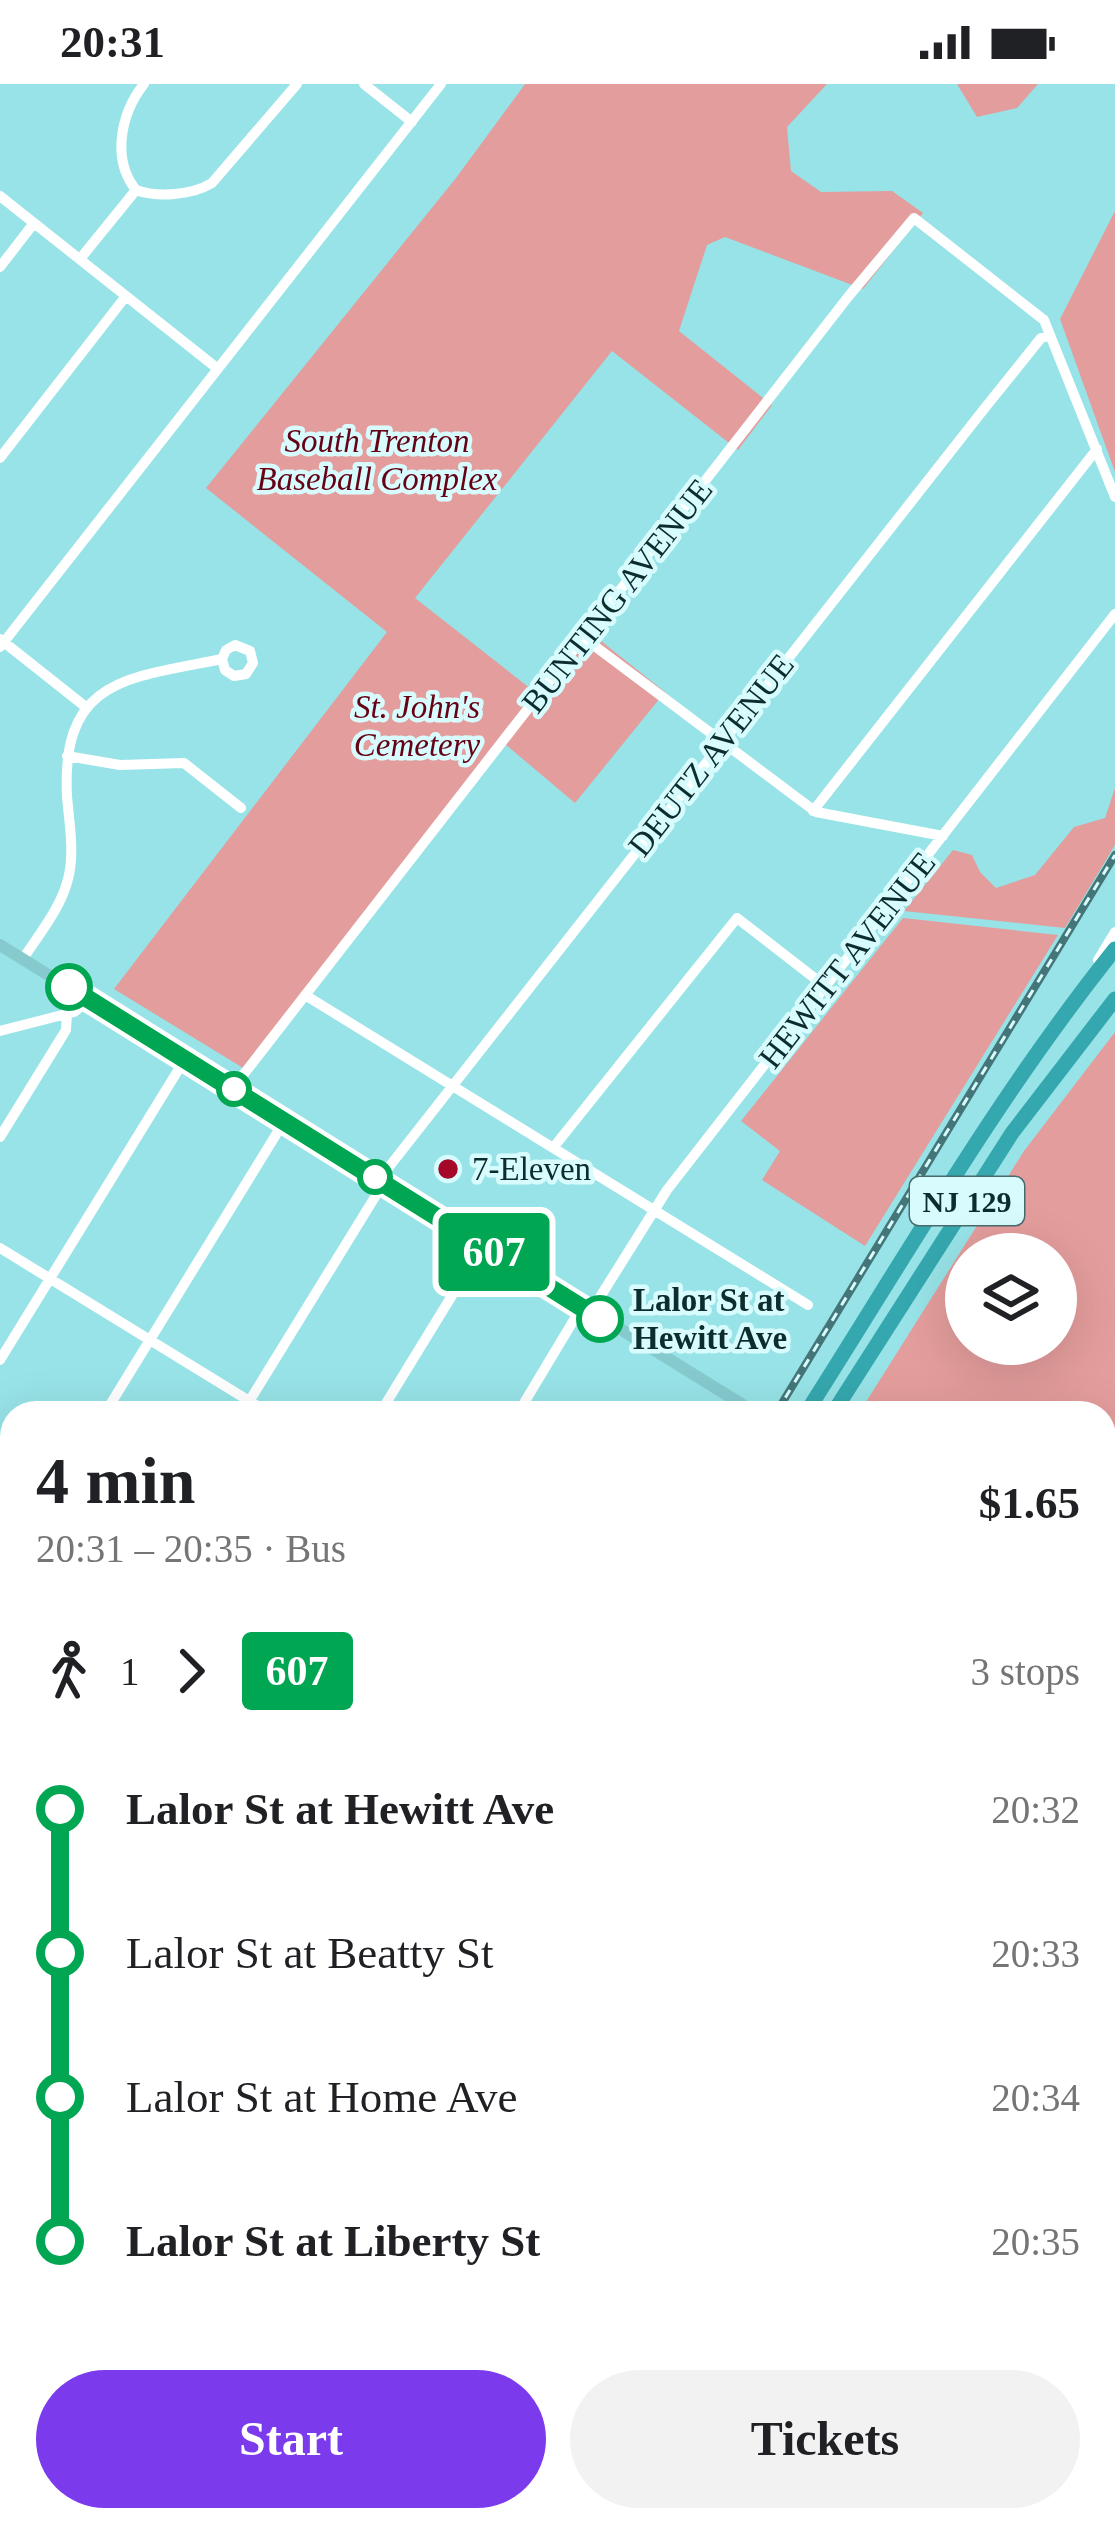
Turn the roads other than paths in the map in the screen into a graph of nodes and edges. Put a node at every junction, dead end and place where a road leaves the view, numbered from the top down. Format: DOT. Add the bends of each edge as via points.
graph roads {
  1 [pos="144,84"];
  2 [pos="297,84"];
  3 [pos="364,84"];
  4 [pos="441,84"];
  5 [pos="412,122"];
  6 [pos="136,190"];
  7 [pos="0,196"];
  8 [pos="34,223"];
  9 [pos="80,259"];
  10 [pos="0,267"];
  11 [pos="126,296"];
  12 [pos="1049,336"];
  13 [pos="218,369"];
  14 [pos="1096,449"];
  15 [pos="0,458"];
  16 [pos="1115,497"];
  17 [pos="1115,614"];
  18 [pos="584,638"];
  19 [pos="1,643"];
  20 [pos="222,659"];
  21 [pos="87,708"];
  22 [pos="722,741"];
  23 [pos="67,756"];
  24 [pos="241,808"];
  25 [pos="813,811"];
  26 [pos="943,836"];
  27 [pos="1115,932"];
  28 [pos="0,945"];
  29 [pos="1115,950"];
  30 [pos="23,959"];
  31 [pos="826,987"];
  32 [pos="304,995"];
  33 [pos="1075,999"];
  34 [pos="1115,999"];
  35 [pos="89,1000"];
  36 [pos="67,1014"];
  37 [pos="0,1031"];
  38 [pos="185,1059"];
  39 [pos="453,1086"];
  40 [pos="233,1088"];
  41 [pos="285,1120"];
  42 [pos="0,1137"];
  43 [pos="554,1148"];
  44 [pos="382,1182"];
  45 [pos="653,1209"];
  46 [pos="483,1245"];
  47 [pos="0,1248"];
  48 [pos="50,1279"];
  49 [pos="808,1305"];
  50 [pos="586,1310"];
  51 [pos="150,1339"];
  52 [pos="0,1360"];
  53 [pos="112,1401"];
  54 [pos="249,1401"];
  55 [pos="387,1401"];
  56 [pos="526,1401"];
  57 [pos="736,1401"];
  58 [pos="813,1401"];
  59 [pos="841,1401"];
  1 -- 6 [label="street" via="125,112 121,137"];
  2 -- 6 [label="street" via="212,183 193,192"];
  3 -- 5 [label="street"];
  4 -- 5 [label="street"];
  5 -- 13 [label="street"];
  6 -- 9 [label="street"];
  7 -- 8 [label="street"];
  8 -- 9 [label="street"];
  8 -- 10 [label="street"];
  9 -- 11 [label="street"];
  11 -- 13 [label="street"];
  11 -- 15 [label="street"];
  12 -- 14 [label="street"];
  12 -- 18 [label="street, BUNTING AVENUE" via="1044,320 914,218"];
  12 -- 22 [label="street, DEUTZ AVENUE"];
  13 -- 19 [label="street"];
  14 -- 16 [label="street"];
  14 -- 25 [label="street"];
  17 -- 26 [label="street, HEWITT AVENUE"];
  18 -- 22 [label="street"];
  18 -- 32 [label="street, BUNTING AVENUE"];
  19 -- 21 [label="street"];
  20 -- 21 [label="street" via="126,680"];
  21 -- 23 [label="street"];
  22 -- 25 [label="street"];
  22 -- 39 [label="street, DEUTZ AVENUE"];
  23 -- 24 [label="street" via="184,763"];
  23 -- 30 [label="street" via="68,881"];
  25 -- 26 [label="street"];
  26 -- 31 [label="street, HEWITT AVENUE"];
  27 -- 33 [label="street, NJ 129"];
  28 -- 30 [label="main road"];
  29 -- 33 [label="highway"];
  30 -- 35 [label="main road"];
  31 -- 43 [label="street" via="737,918"];
  31 -- 45 [label="street, HEWITT AVENUE"];
  32 -- 39 [label="street"];
  32 -- 40 [label="street, BUNTING AVENUE"];
  33 -- 58 [label="highway, NJ 129" via="974,1143"];
  34 -- 59 [label="highway, NJ 129" via="1012,1133"];
  35 -- 36 [label="street"];
  35 -- 38 [label="main road"];
  36 -- 37 [label="street"];
  36 -- 42 [label="street"];
  38 -- 40 [label="main road"];
  38 -- 48 [label="street"];
  39 -- 43 [label="street"];
  39 -- 44 [label="street, DEUTZ AVENUE"];
  40 -- 41 [label="main road"];
  41 -- 44 [label="main road"];
  41 -- 51 [label="street"];
  43 -- 45 [label="street"];
  44 -- 46 [label="main road"];
  44 -- 54 [label="street, DEUTZ AVENUE"];
  45 -- 49 [label="street"];
  45 -- 50 [label="street, HEWITT AVENUE"];
  46 -- 50 [label="main road"];
  46 -- 55 [label="street"];
  47 -- 48 [label="street"];
  48 -- 51 [label="street"];
  48 -- 52 [label="street"];
  50 -- 56 [label="street, HEWITT AVENUE"];
  50 -- 57 [label="main road"];
  51 -- 53 [label="street"];
  51 -- 54 [label="street"];
}
